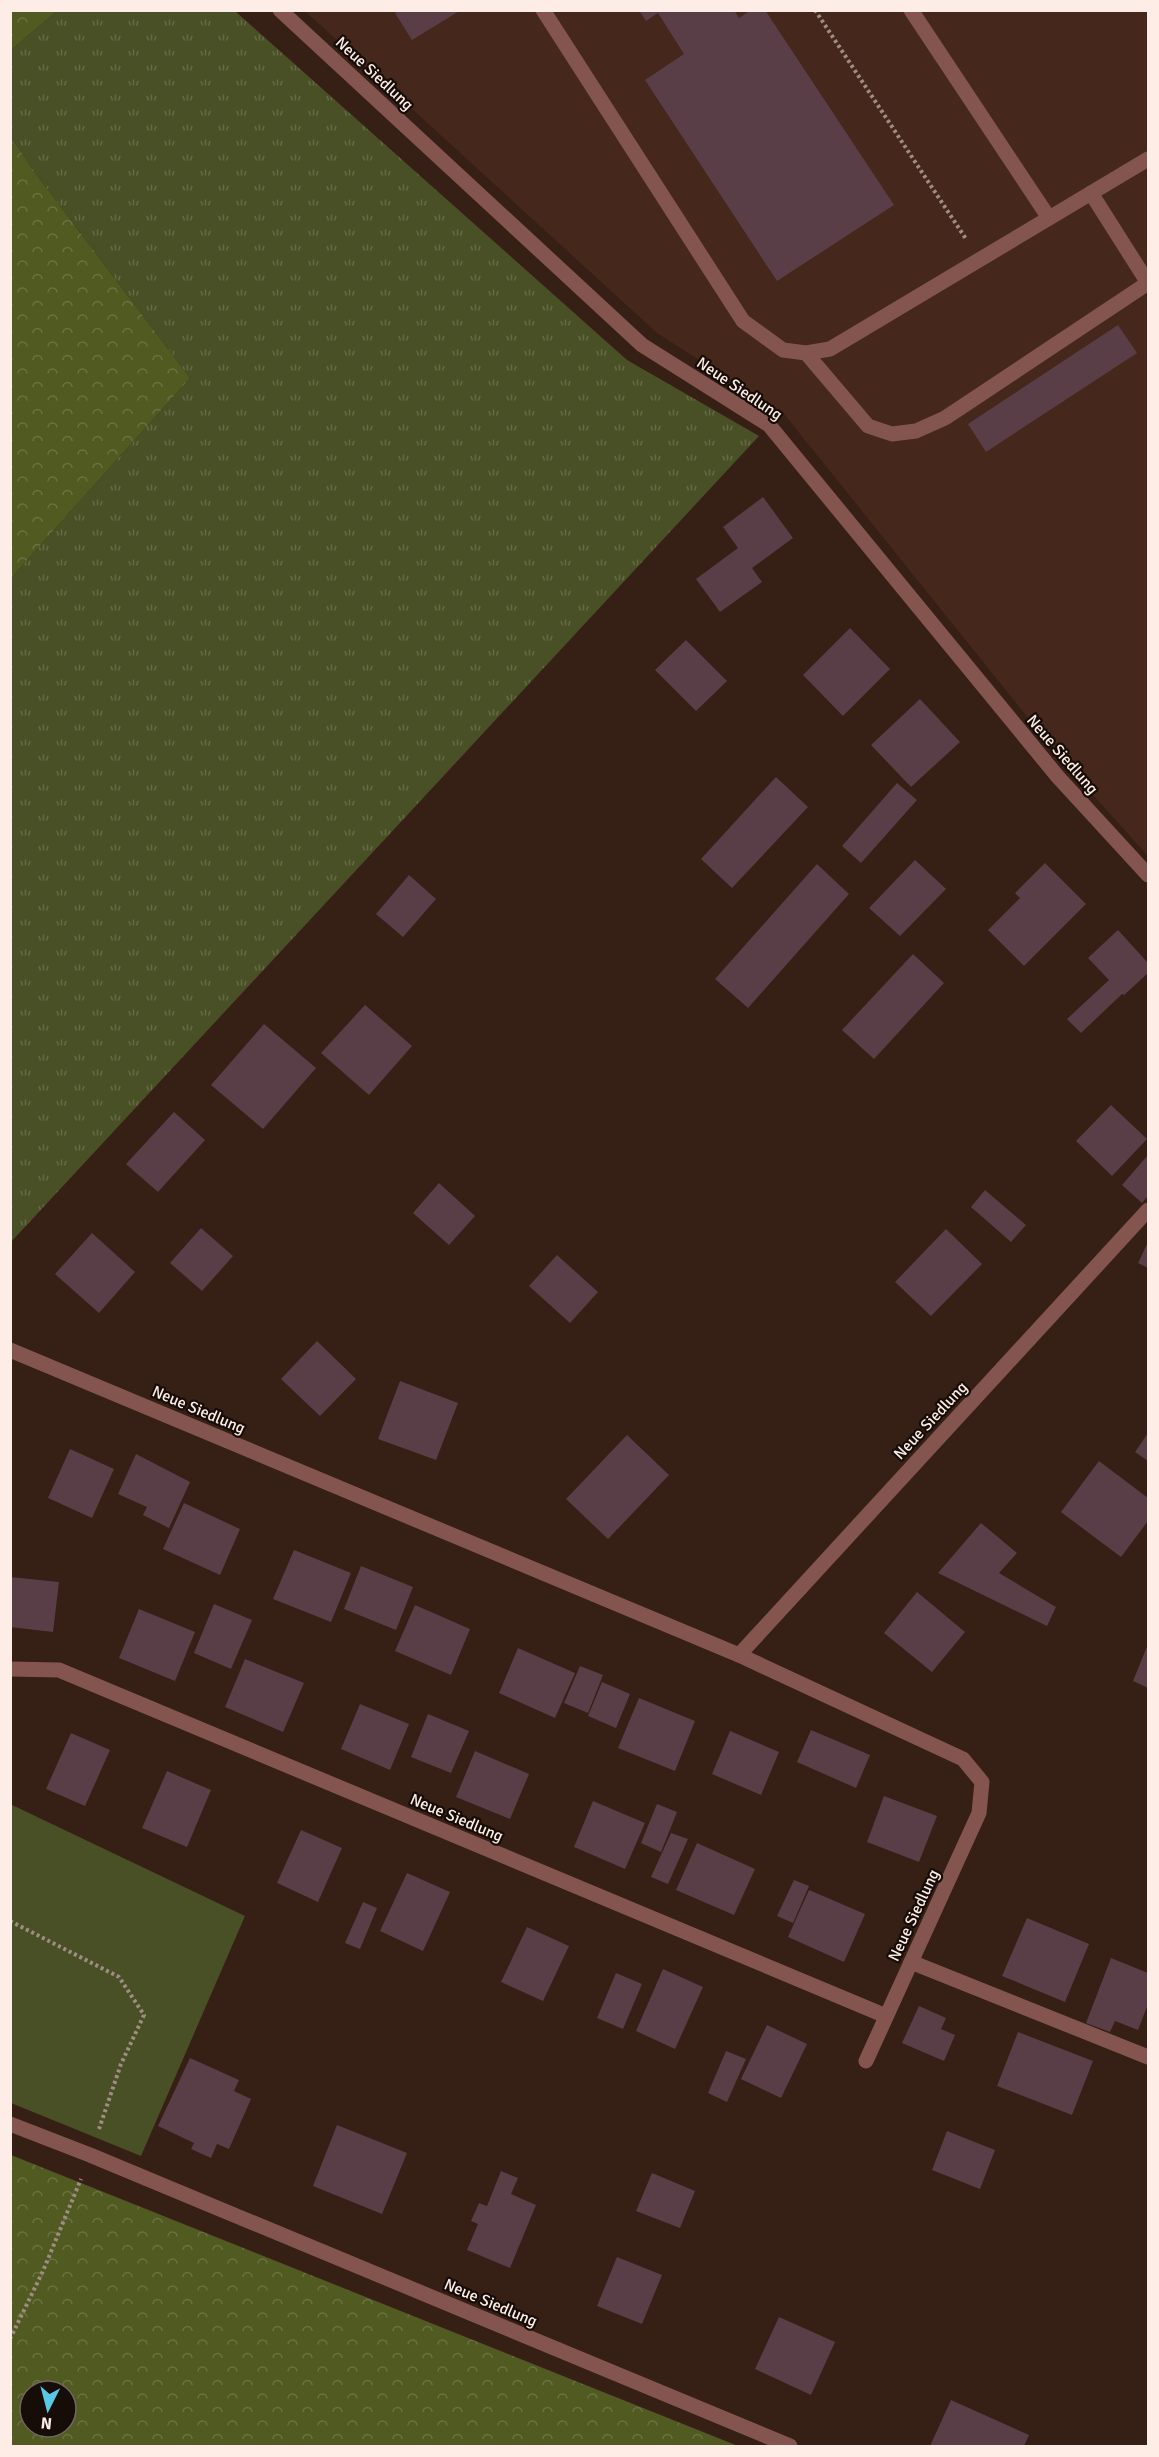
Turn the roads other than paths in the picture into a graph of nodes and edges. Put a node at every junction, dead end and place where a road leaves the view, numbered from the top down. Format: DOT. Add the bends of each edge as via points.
graph roads {
  1 [pos="280,10"];
  2 [pos="543,10"];
  3 [pos="911,10"];
  4 [pos="1149,159"];
  5 [pos="1091,193"];
  6 [pos="1049,218"];
  7 [pos="1149,283"];
  8 [pos="806,353"];
  9 [pos="1149,875"];
  10 [pos="1149,1210"];
  11 [pos="10,1350"];
  12 [pos="739,1655"];
  13 [pos="10,1669"];
  14 [pos="911,1962"];
  15 [pos="886,2016"];
  16 [pos="1149,2057"];
  17 [pos="866,2061"];
  18 [pos="10,2124"];
  19 [pos="790,2446"];
  1 -- 9 [label="street, Neue Siedlung" via="642,345 769,425 1058,777"];
  2 -- 8 [label="street" via="743,321 783,350"];
  3 -- 6 [label="street"];
  4 -- 5 [label="street"];
  5 -- 6 [label="street"];
  5 -- 7 [label="street"];
  6 -- 8 [label="street" via="830,349"];
  7 -- 8 [label="street" via="945,418 916,431 892,434 868,426"];
  10 -- 12 [label="street, Neue Siedlung"];
  11 -- 12 [label="street, Neue Siedlung"];
  12 -- 14 [label="street, Neue Siedlung" via="963,1759 982,1782 980,1813"];
  13 -- 15 [label="street, Neue Siedlung" via="59,1670"];
  14 -- 15 [label="street, Neue Siedlung"];
  14 -- 16 [label="street"];
  15 -- 17 [label="street, Neue Siedlung"];
  18 -- 19 [label="street, Neue Siedlung"];
}
